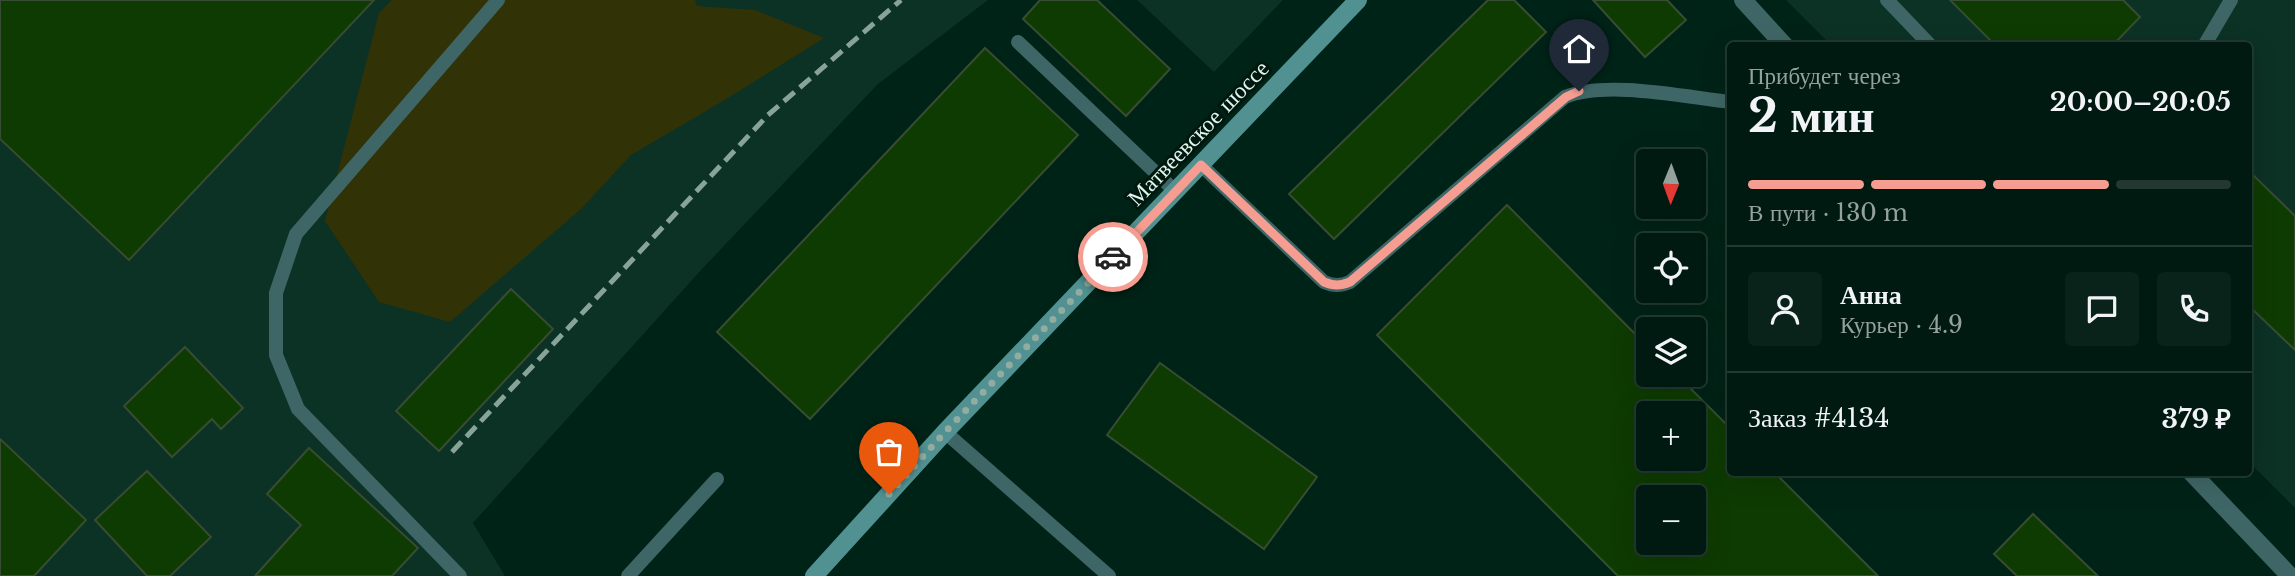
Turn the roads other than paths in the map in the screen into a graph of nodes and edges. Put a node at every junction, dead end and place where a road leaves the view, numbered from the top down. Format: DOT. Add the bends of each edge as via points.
graph roads {
  1 [pos="498,0"];
  2 [pos="1358,0"];
  3 [pos="1743,0"];
  4 [pos="1887,0"];
  5 [pos="2231,0"];
  6 [pos="1781,42"];
  7 [pos="1927,42"];
  8 [pos="2206,42"];
  9 [pos="1018,43"];
  10 [pos="1727,102"];
  11 [pos="1201,165"];
  12 [pos="1176,192"];
  13 [pos="945,432"];
  14 [pos="2196,476"];
  15 [pos="717,479"];
  16 [pos="460,576"];
  17 [pos="628,576"];
  18 [pos="814,576"];
  19 [pos="1109,576"];
  20 [pos="2291,576"];
  1 -- 16 [label="lane" via="296,234 276,293 276,355 298,408"];
  2 -- 11 [label="main road, Матвеевское шоссе"];
  3 -- 6 [label="street"];
  4 -- 7 [label="lane"];
  5 -- 8 [label="lane"];
  9 -- 12 [label="lane"];
  10 -- 11 [label="lane" via="1605,88 1566,97 1343,285 1324,282"];
  11 -- 12 [label="main road, Матвеевское шоссе"];
  12 -- 13 [label="main road, Матвеевское шоссе"];
  13 -- 18 [label="main road, Матвеевское шоссе"];
  13 -- 19 [label="lane"];
  14 -- 20 [label="street"];
  15 -- 17 [label="lane"];
}
